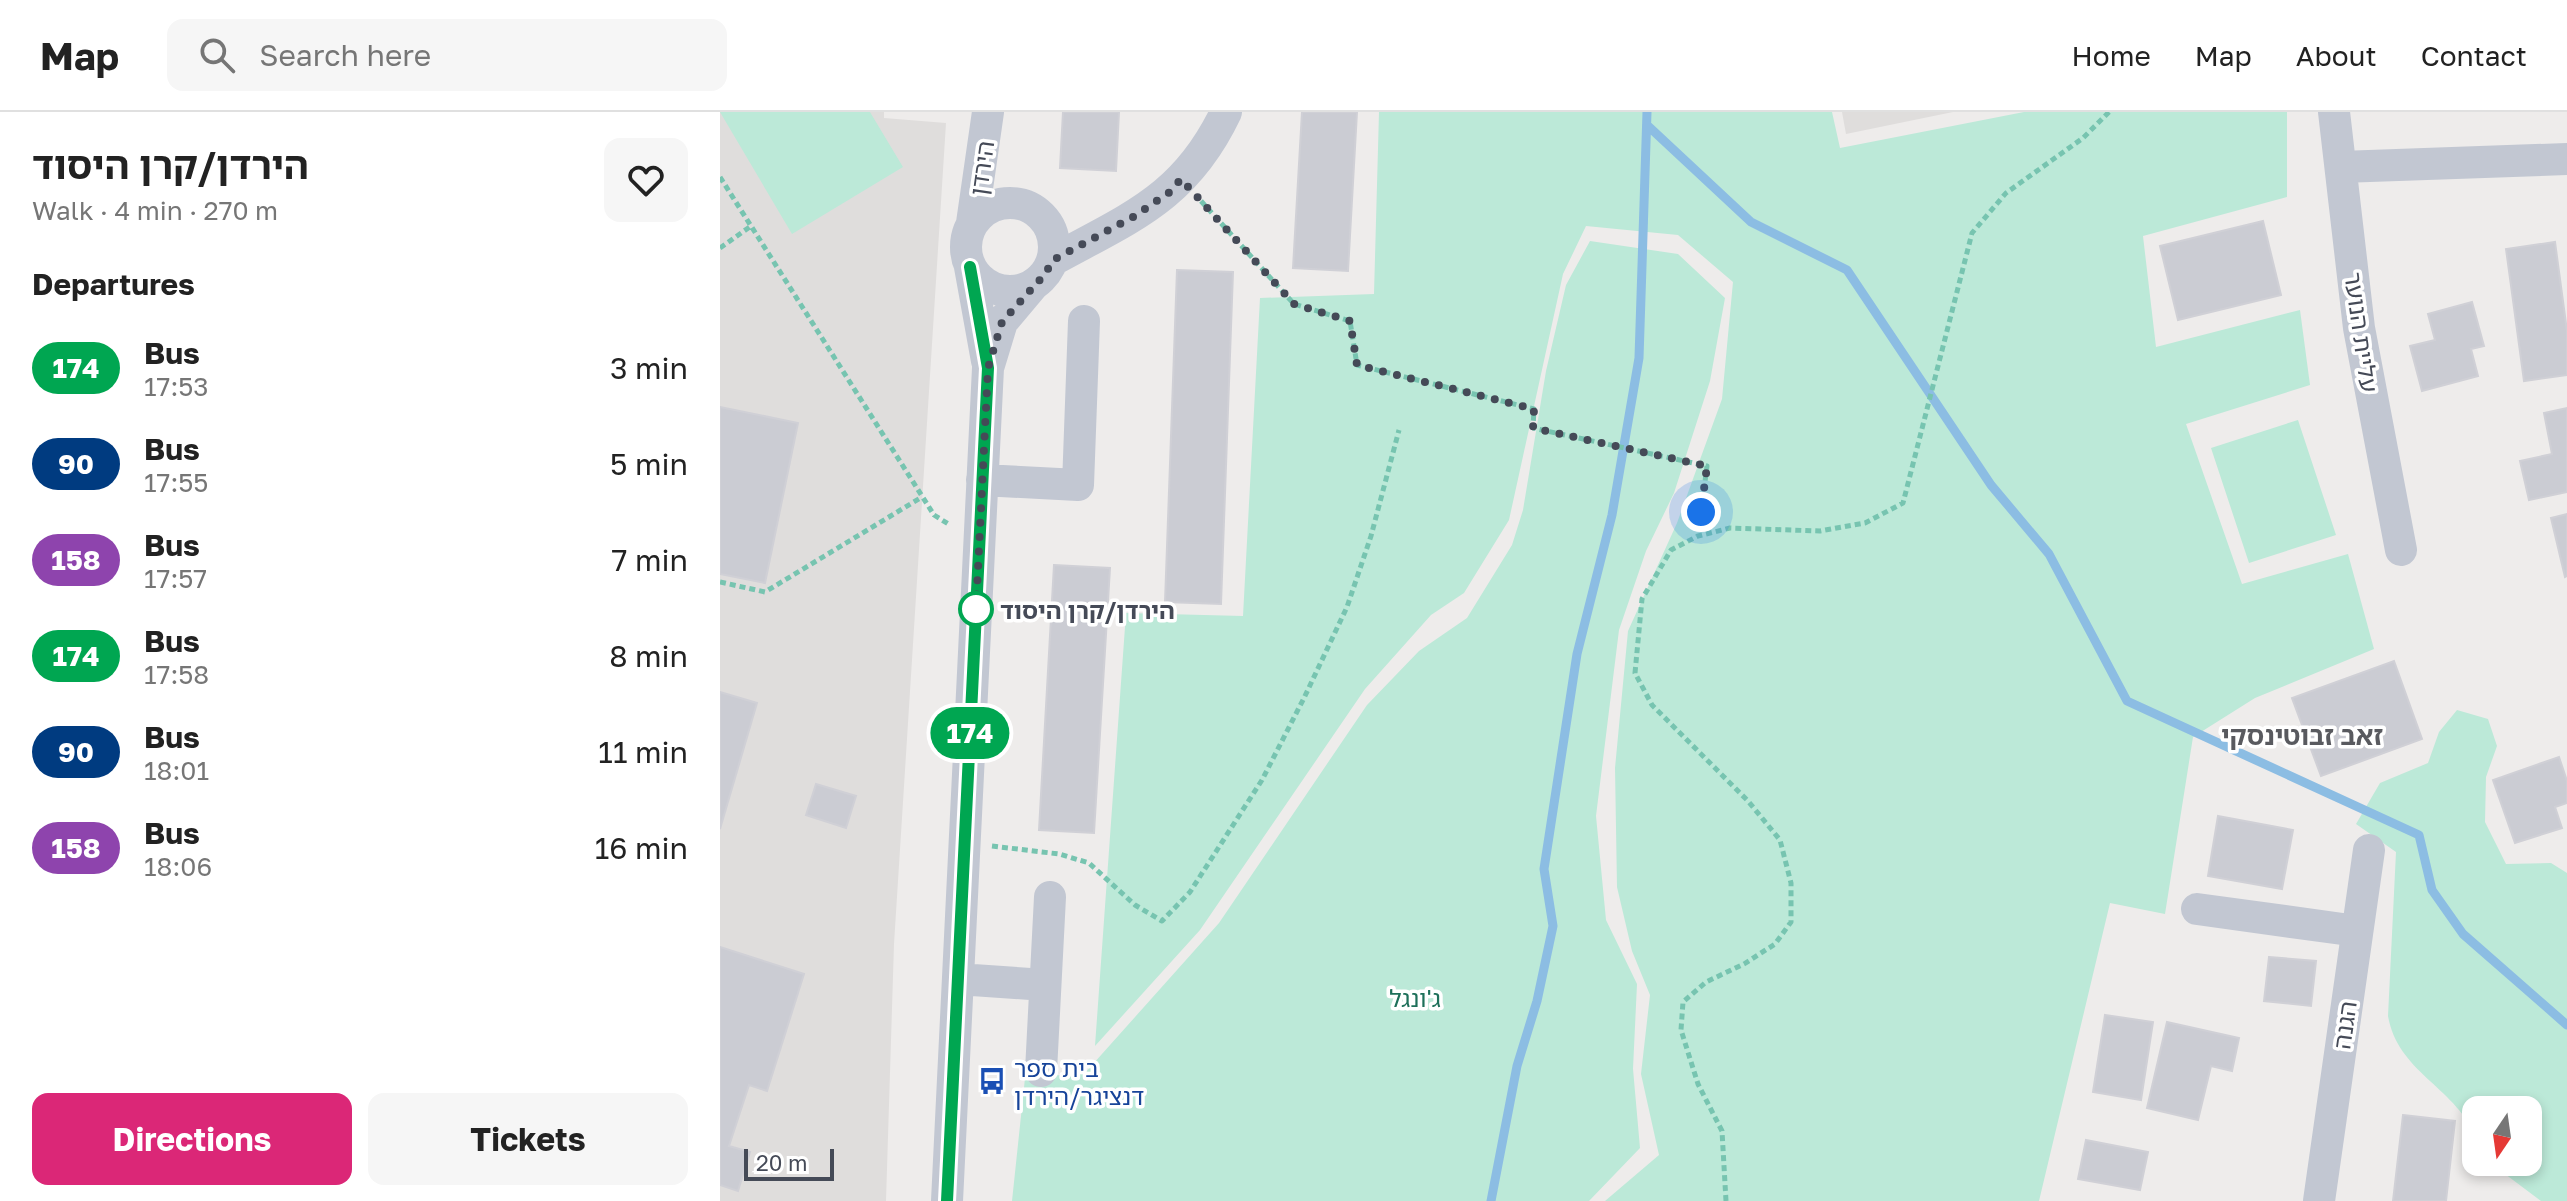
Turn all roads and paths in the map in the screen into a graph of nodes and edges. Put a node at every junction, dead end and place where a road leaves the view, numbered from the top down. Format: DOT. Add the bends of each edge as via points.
graph roads {
  1 [pos="990,112"];
  2 [pos="1226,112"];
  3 [pos="2109,112"];
  4 [pos="2334,112"];
  5 [pos="2567,159"];
  6 [pos="2341,167"];
  7 [pos="720,177"];
  8 [pos="1181,179"];
  9 [pos="1032,209"];
  10 [pos="1143,210"];
  11 [pos="972,223"];
  12 [pos="751,226"];
  13 [pos="720,248"];
  14 [pos="970,267"];
  15 [pos="1044,272"];
  16 [pos="1084,321"];
  17 [pos="988,368"];
  18 [pos="1399,430"];
  19 [pos="982,480"];
  20 [pos="922,497"];
  21 [pos="1698,536"];
  22 [pos="979,542"];
  23 [pos="2401,550"];
  24 [pos="720,582"];
  25 [pos="965,843"];
  26 [pos="2369,850"];
  27 [pos="1050,897"];
  28 [pos="2197,909"];
  29 [pos="2357,931"];
  30 [pos="958,979"];
  31 [pos="1045,985"];
  32 [pos="1041,1071"];
  33 [pos="947,1201"];
  34 [pos="1726,1201"];
  35 [pos="2319,1201"];
  1 -- 9 [label="street, הירדן" via="999,162"];
  1 -- 11 [label="street, הירדן"];
  2 -- 8 [label="street" via="1200,158"];
  3 -- 21 [label="path" via="2083,138 2006,193 1972,233 1903,503 1865,523 1820,531 1730,528"];
  4 -- 6 [label="street, עליית הנוער"];
  5 -- 6 [label="street"];
  6 -- 23 [label="street, עליית הנוער" via="2359,328"];
  7 -- 12 [label="path"];
  8 -- 10 [label="street"];
  8 -- 21 [label="path" via="1294,304 1350,321 1357,365 1534,409 1533,428 1707,466"];
  9 -- 10 [label="street" via="1072,222"];
  9 -- 11 [label="street" via="996,205"];
  9 -- 15 [label="street" via="1054,239"];
  10 -- 15 [label="street"];
  11 -- 14 [label="street" via="966,252"];
  12 -- 13 [label="path"];
  12 -- 20 [label="path"];
  14 -- 15 [label="street" via="980,279 1004,291"];
  14 -- 17 [label="street"];
  15 -- 17 [label="street" via="1002,322"];
  16 -- 19 [label="street" via="1078,485"];
  17 -- 19 [label="street"];
  18 -- 25 [label="path" via="1347,607 1304,698 1254,792 1190,892 1162,921 1135,905 1089,863 1059,854"];
  19 -- 22 [label="street"];
  20 -- 22 [label="path" via="934,515"];
  20 -- 24 [label="path" via="765,592"];
  21 -- 34 [label="path" via="1671,550 1642,599 1635,673 1652,705 1780,840 1791,883 1791,922 1775,944 1706,982 1683,1002 1681,1030 1698,1084 1722,1131"];
  22 -- 25 [label="street"];
  25 -- 30 [label="street"];
  26 -- 29 [label="street, הגנה"];
  27 -- 31 [label="street"];
  28 -- 29 [label="street"];
  29 -- 35 [label="street, הגנה"];
  30 -- 31 [label="street"];
  30 -- 33 [label="street"];
  31 -- 32 [label="street"];
}
